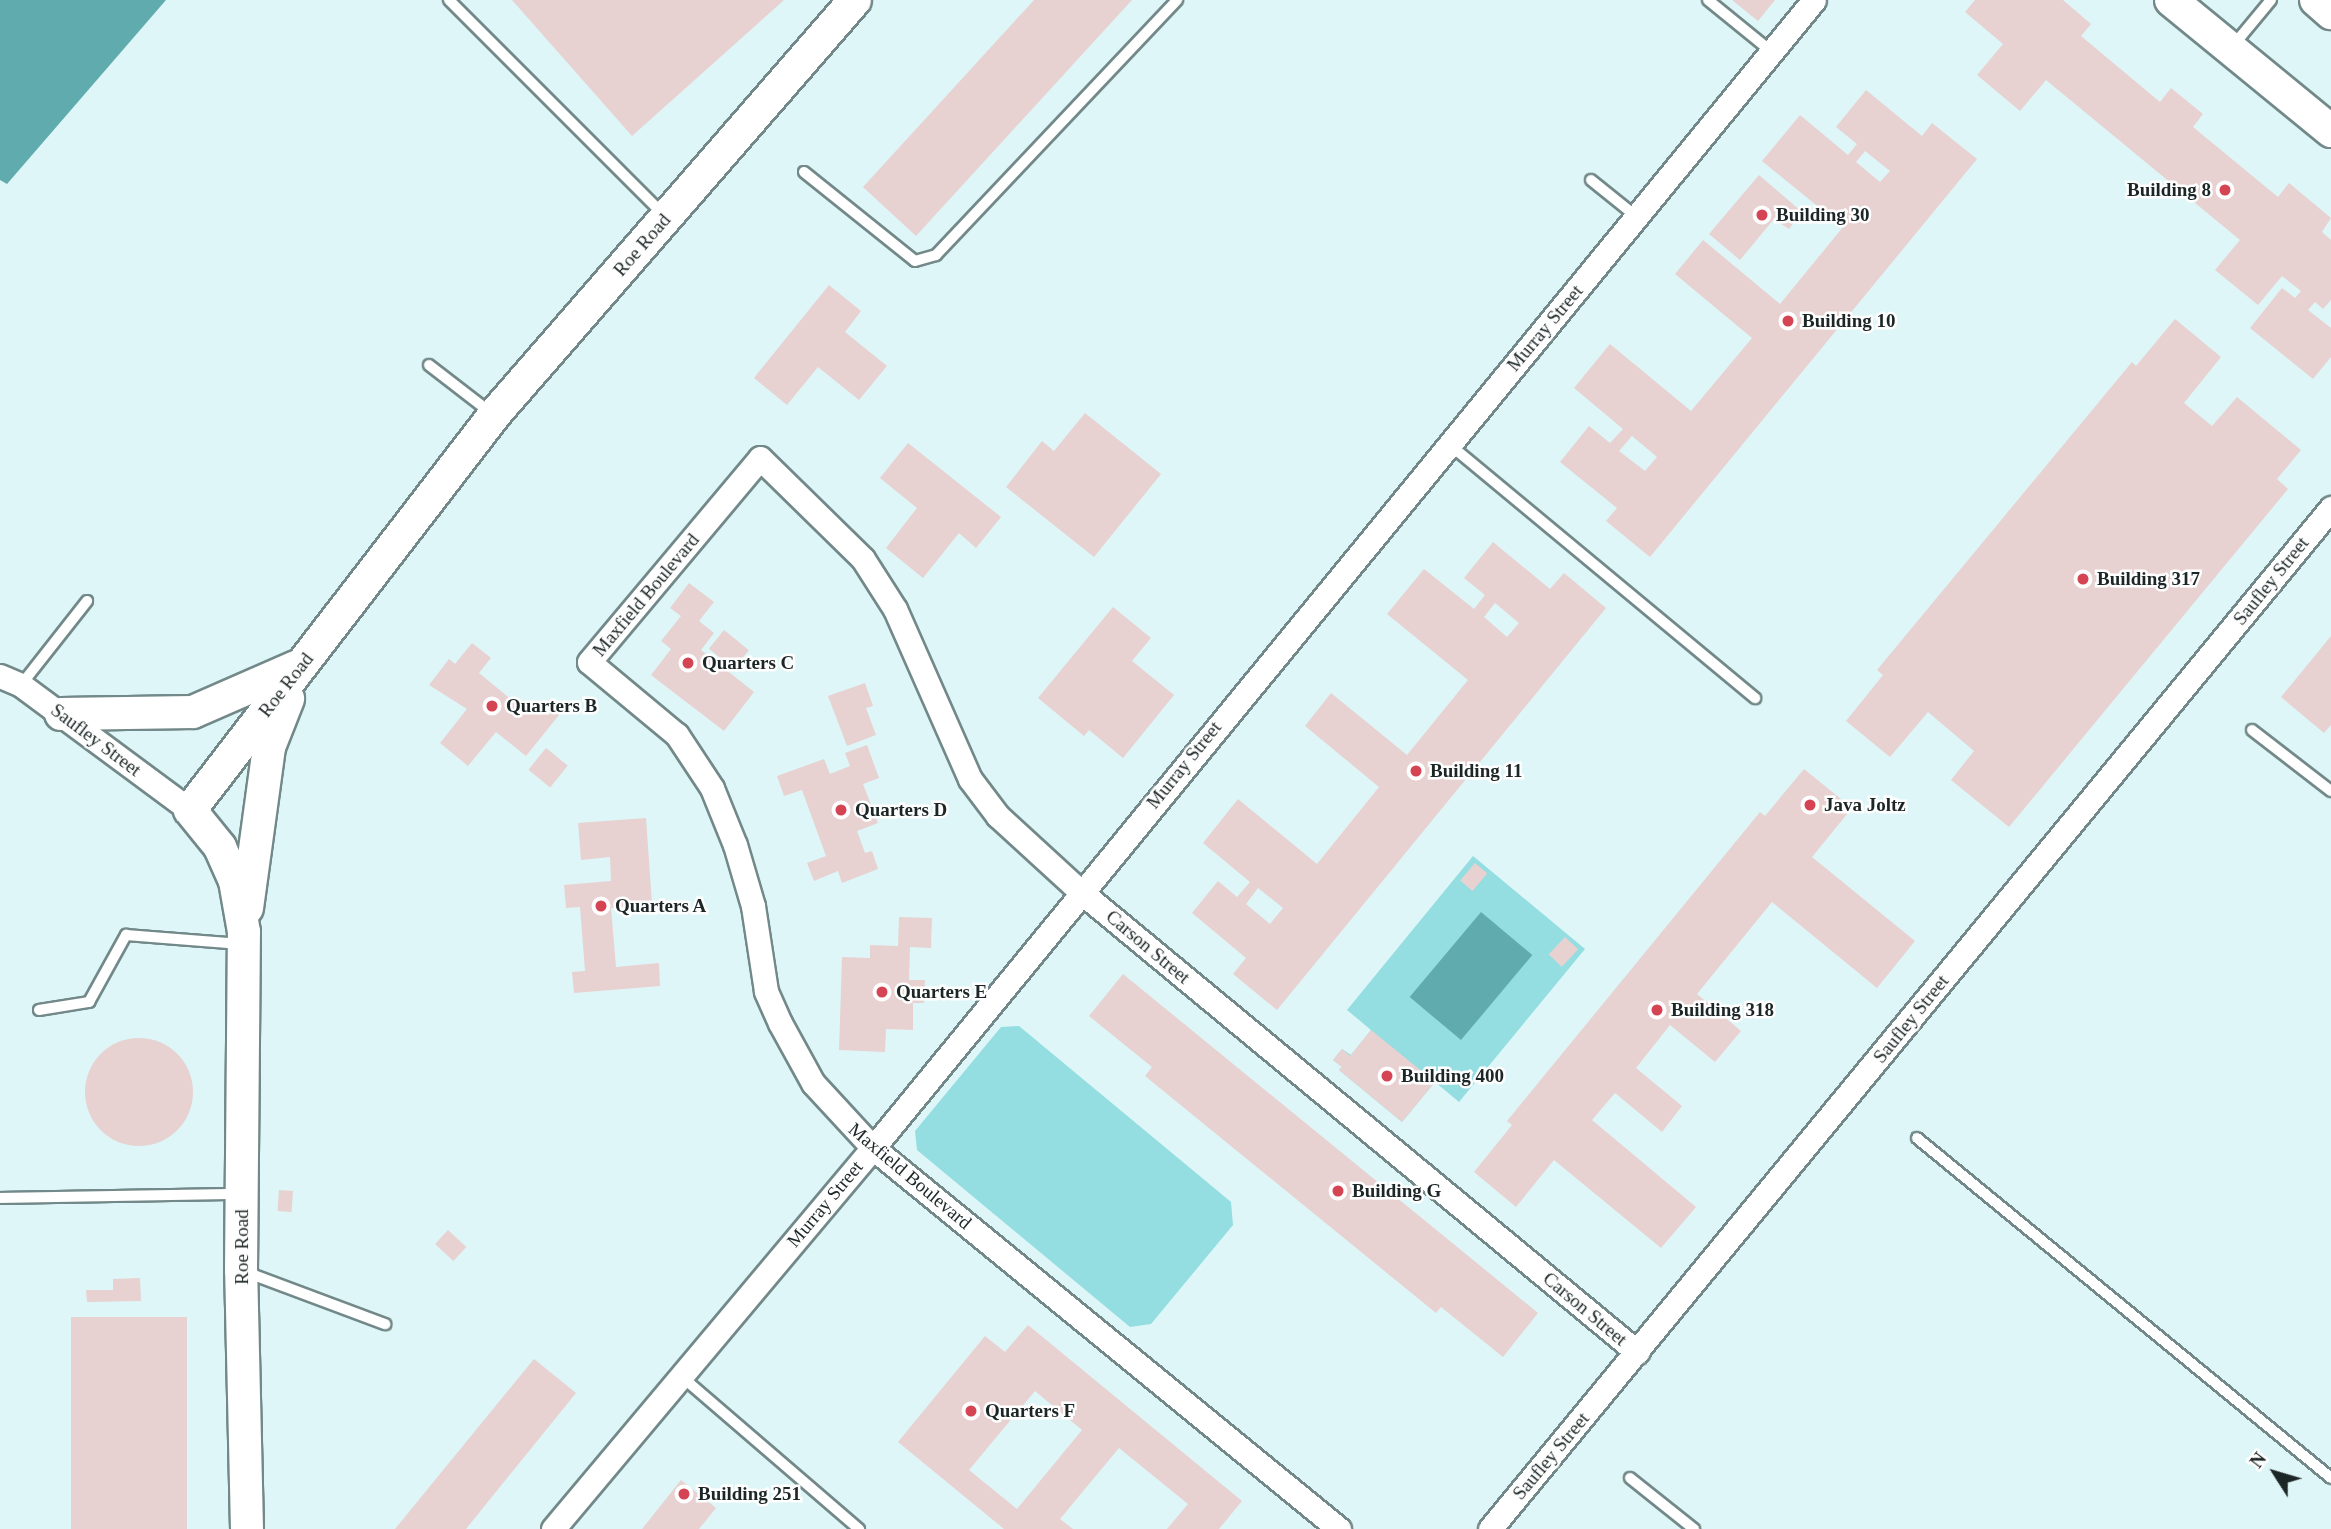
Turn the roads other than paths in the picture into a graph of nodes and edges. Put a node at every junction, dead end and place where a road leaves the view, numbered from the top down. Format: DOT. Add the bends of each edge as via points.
graph roads {
  1 [pos="449,0"];
  2 [pos="855,0"];
  3 [pos="1177,0"];
  4 [pos="1708,0"];
  5 [pos="1814,0"];
  6 [pos="2171,0"];
  7 [pos="2271,0"];
  8 [pos="2316,0"];
  9 [pos="2331,13"];
  10 [pos="2230,49"];
  11 [pos="1772,52"];
  12 [pos="2331,131"];
  13 [pos="804,172"];
  14 [pos="1591,180"];
  15 [pos="666,217"];
  16 [pos="1637,217"];
  17 [pos="429,365"];
  18 [pos="494,415"];
  19 [pos="1449,444"];
  20 [pos="760,458"];
  21 [pos="2331,508"];
  22 [pos="87,601"];
  23 [pos="301,665"];
  24 [pos="10,680"];
  25 [pos="1755,698"];
  26 [pos="61,714"];
  27 [pos="2252,730"];
  28 [pos="2331,791"];
  29 [pos="190,810"];
  30 [pos="1081,892"];
  31 [pos="244,938"];
  32 [pos="39,1010"];
  33 [pos="1917,1138"];
  34 [pos="873,1148"];
  35 [pos="242,1194"];
  36 [pos="0,1198"];
  37 [pos="241,1270"];
  38 [pos="385,1324"];
  39 [pos="1637,1352"];
  40 [pos="680,1376"];
  41 [pos="1630,1478"];
  42 [pos="2331,1478"];
  43 [pos="247,1529"];
  44 [pos="553,1529"];
  45 [pos="859,1529"];
  46 [pos="1339,1529"];
  47 [pos="1490,1529"];
  48 [pos="1694,1529"];
  1 -- 15 [label="lane"];
  2 -- 15 [label="main road, Roe Road"];
  3 -- 13 [label="lane" via="936,255 915,261"];
  4 -- 11 [label="lane"];
  5 -- 11 [label="street, Murray Street"];
  6 -- 10 [label="main road"];
  7 -- 10 [label="lane"];
  8 -- 9 [label="main road"];
  10 -- 12 [label="main road"];
  11 -- 16 [label="street, Murray Street"];
  14 -- 16 [label="lane"];
  15 -- 18 [label="main road, Roe Road"];
  16 -- 19 [label="street, Murray Street"];
  17 -- 18 [label="lane"];
  18 -- 23 [label="main road, Roe Road"];
  19 -- 25 [label="lane"];
  19 -- 30 [label="street, Murray Street"];
  20 -- 30 [label="street, Carson Street" via="863,559 895,609 970,779 998,816"];
  20 -- 34 [label="street, Maxfield Boulevard" via="589,663 677,735 712,788 735,845 752,906 766,991 780,1023 813,1083"];
  21 -- 39 [label="street, Saufley Street"];
  22 -- 24 [label="lane"];
  23 -- 26 [label="main road" via="193,712"];
  23 -- 29 [label="main road, Roe Road"];
  23 -- 31 [label="main road" via="269,747"];
  24 -- 26 [label="street, Saufley Street"];
  26 -- 29 [label="street, Saufley Street"];
  27 -- 28 [label="lane"];
  29 -- 31 [label="main road, Roe Road" via="220,847 235,881"];
  30 -- 34 [label="street, Murray Street"];
  30 -- 39 [label="street, Carson Street"];
  31 -- 32 [label="lane" via="126,935 89,1002"];
  31 -- 35 [label="main road, Roe Road"];
  33 -- 42 [label="lane"];
  34 -- 40 [label="street, Murray Street"];
  34 -- 46 [label="street, Maxfield Boulevard"];
  35 -- 36 [label="lane"];
  35 -- 37 [label="main road, Roe Road"];
  37 -- 38 [label="lane"];
  37 -- 43 [label="main road, Roe Road"];
  39 -- 47 [label="street, Saufley Street"];
  40 -- 44 [label="street, Murray Street"];
  40 -- 45 [label="lane"];
  41 -- 48 [label="lane"];
}
